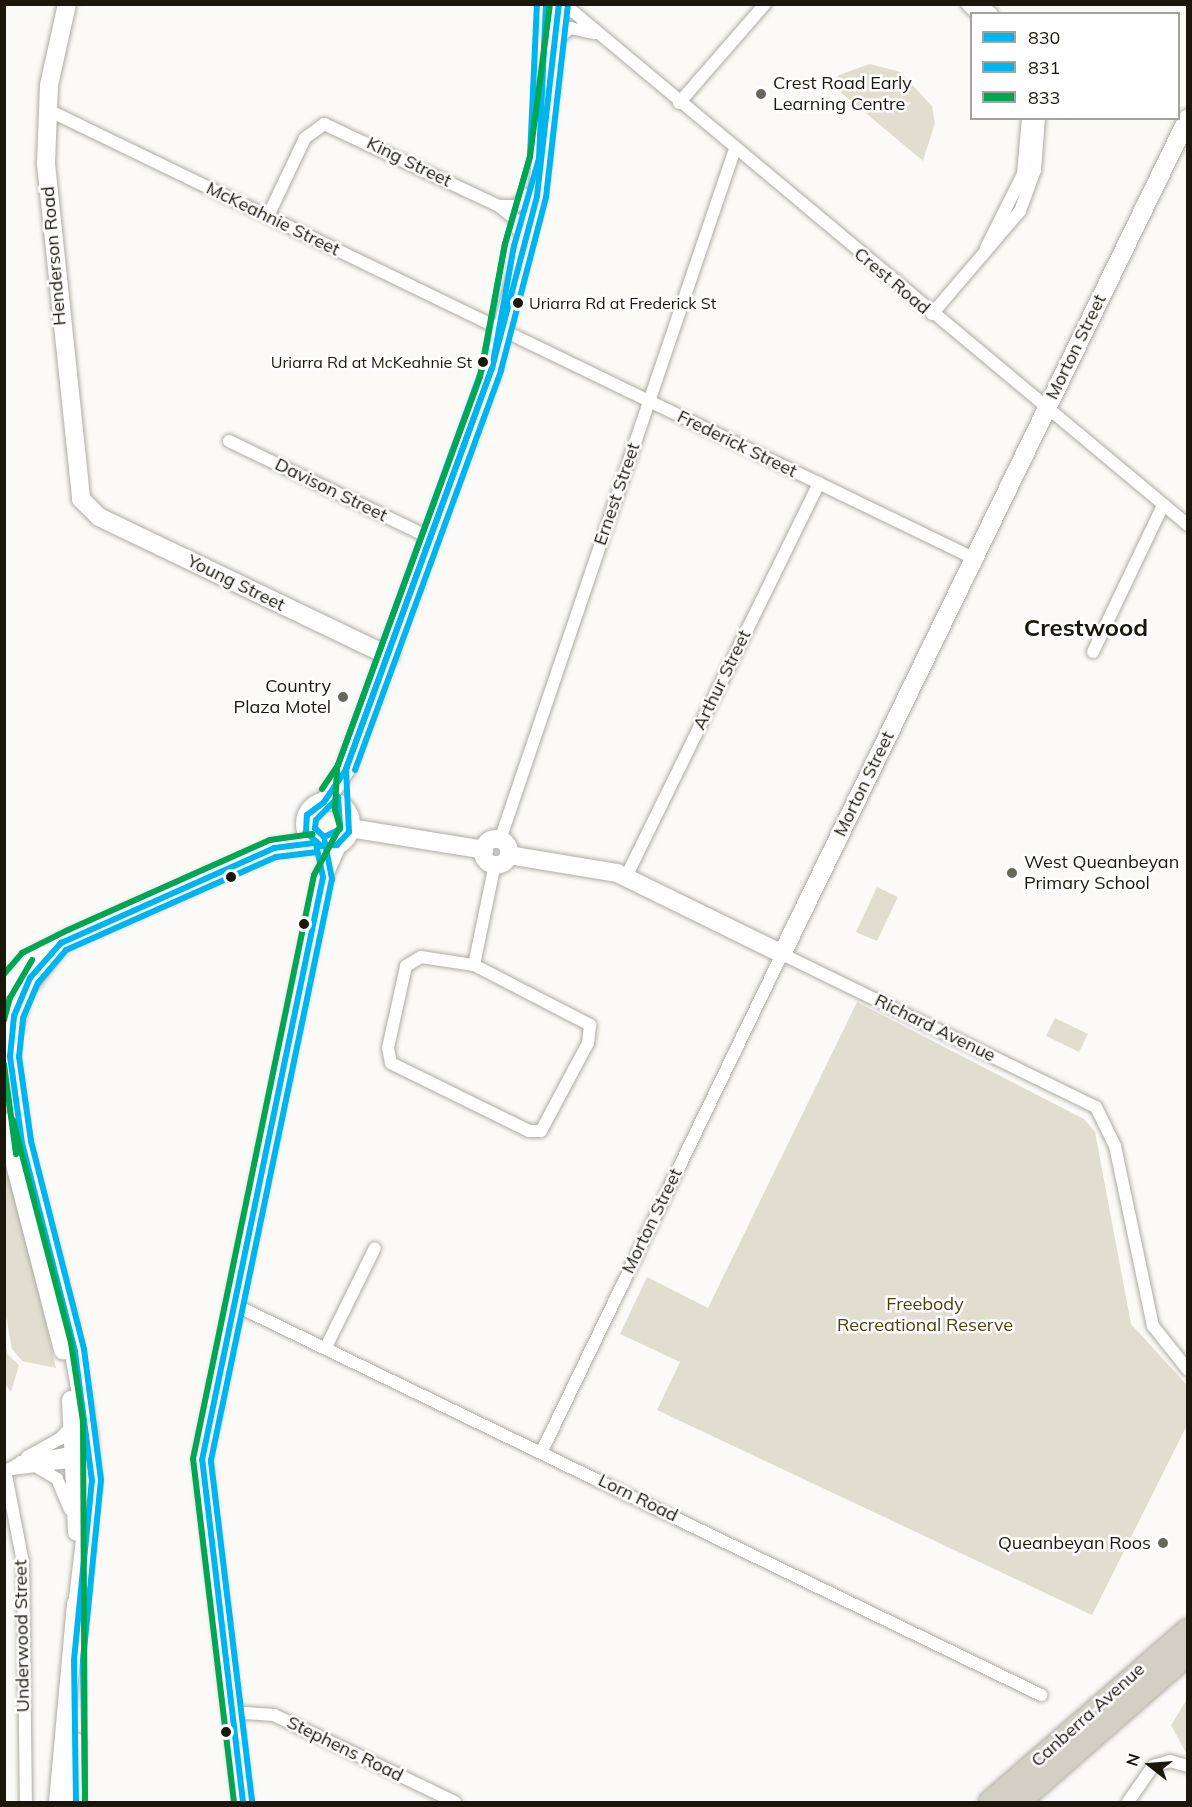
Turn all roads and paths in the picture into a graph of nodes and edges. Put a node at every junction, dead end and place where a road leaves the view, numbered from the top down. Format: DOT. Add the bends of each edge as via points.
graph roads {
  1 [pos="67,4"];
  2 [pos="546,4"];
  3 [pos="559,4"];
  4 [pos="564,4"];
  5 [pos="765,4"];
  6 [pos="598,35"];
  7 [pos="554,45"];
  8 [pos="679,103"];
  9 [pos="46,109"];
  10 [pos="1188,118"];
  11 [pos="1028,120"];
  12 [pos="1039,120"];
  13 [pos="542,125"];
  14 [pos="735,149"];
  15 [pos="539,158"];
  16 [pos="527,195"];
  17 [pos="499,206"];
  18 [pos="268,216"];
  19 [pos="518,230"];
  20 [pos="986,248"];
  21 [pos="932,314"];
  22 [pos="502,322"];
  23 [pos="649,401"];
  24 [pos="1047,407"];
  25 [pos="229,441"];
  26 [pos="819,483"];
  27 [pos="1163,505"];
  28 [pos="86,506"];
  29 [pos="1188,525"];
  30 [pos="432,539"];
  31 [pos="973,558"];
  32 [pos="1094,652"];
  33 [pos="389,656"];
  34 [pos="346,769"];
  35 [pos="324,802"];
  36 [pos="344,808"];
  37 [pos="306,819"];
  38 [pos="350,828"];
  39 [pos="315,843"];
  40 [pos="337,845"];
  41 [pos="274,848"];
  42 [pos="497,852"];
  43 [pos="323,877"];
  44 [pos="627,877"];
  45 [pos="67,940"];
  46 [pos="782,954"];
  47 [pos="474,965"];
  48 [pos="39,966"];
  49 [pos="4,988"];
  50 [pos="4,1021"];
  51 [pos="4,1073"];
  52 [pos="4,1122"];
  53 [pos="22,1143"];
  54 [pos="4,1154"];
  55 [pos="22,1191"];
  56 [pos="375,1248"];
  57 [pos="233,1304"];
  58 [pos="327,1347"];
  59 [pos="1188,1370"];
  60 [pos="74,1422"];
  61 [pos="542,1451"];
  62 [pos="83,1455"];
  63 [pos="21,1462"];
  64 [pos="39,1468"];
  65 [pos="7,1470"];
  66 [pos="76,1546"];
  67 [pos="76,1615"];
  68 [pos="1188,1630"];
  69 [pos="1188,1654"];
  70 [pos="74,1660"];
  71 [pos="1041,1695"];
  72 [pos="230,1712"];
  73 [pos="1188,1766"];
  74 [pos="26,1803"];
  75 [pos="58,1803"];
  76 [pos="75,1803"];
  77 [pos="243,1803"];
  78 [pos="455,1803"];
  79 [pos="990,1803"];
  80 [pos="1019,1803"];
  81 [pos="1128,1803"];
  1 -- 9 [label="main road, Henderson Road"];
  2 -- 13 [label="main road"];
  3 -- 7 [label="main road"];
  4 -- 6 [label="street, Crest Road"];
  5 -- 8 [label="street"];
  6 -- 7 [label="street, Crest Road" via="570,28"];
  6 -- 8 [label="street, Crest Road"];
  7 -- 13 [label="main road"];
  8 -- 14 [label="street, Crest Road"];
  9 -- 18 [label="street, McKeahnie Street"];
  9 -- 28 [label="main road, Henderson Road" via="63,365 76,484"];
  10 -- 24 [label="main road, Morton Street"];
  11 -- 20 [label="street" via="1021,181"];
  12 -- 20 [label="street" via="1029,191 1004,235"];
  13 -- 15 [label="main road"];
  14 -- 21 [label="street, Crest Road"];
  14 -- 23 [label="street, Ernest Street"];
  15 -- 16 [label="main road"];
  15 -- 22 [label="main road" via="537,196"];
  16 -- 17 [label="street" via="516,206"];
  16 -- 19 [label="main road"];
  17 -- 18 [label="street, King Street" via="334,126 317,126 305,138"];
  17 -- 19 [label="street, King Street" via="516,220"];
  18 -- 22 [label="street, McKeahnie Street"];
  19 -- 22 [label="main road"];
  20 -- 21 [label="street"];
  21 -- 24 [label="street, Crest Road"];
  22 -- 23 [label="street, Frederick Street"];
  22 -- 30 [label="main road"];
  23 -- 26 [label="street, Frederick Street"];
  23 -- 42 [label="street, Ernest Street"];
  24 -- 27 [label="street, Crest Road"];
  24 -- 31 [label="main road, Morton Street"];
  25 -- 30 [label="street, Davison Street"];
  26 -- 31 [label="street, Frederick Street"];
  26 -- 44 [label="street, Arthur Street"];
  27 -- 29 [label="street, Crest Road"];
  27 -- 32 [label="street"];
  28 -- 33 [label="main road, Young Street"];
  30 -- 33 [label="main road"];
  31 -- 46 [label="main road, Morton Street"];
  33 -- 34 [label="main road"];
  34 -- 35 [label="main road"];
  34 -- 36 [label="main road"];
  35 -- 36 [label="main road"];
  35 -- 37 [label="main road"];
  36 -- 38 [label="main road"];
  37 -- 39 [label="main road"];
  37 -- 41 [label="main road"];
  38 -- 40 [label="main road"];
  38 -- 42 [label="main road, Richard Avenue"];
  39 -- 40 [label="main road"];
  39 -- 41 [label="main road"];
  39 -- 43 [label="main road"];
  40 -- 43 [label="main road"];
  41 -- 45 [label="main road"];
  42 -- 44 [label="main road, Richard Avenue"];
  42 -- 47 [label="street, Ernest Street"];
  43 -- 57 [label="main road"];
  44 -- 46 [label="main road, Richard Avenue"];
  45 -- 48 [label="main road"];
  45 -- 49 [label="main road" via="21,966"];
  46 -- 59 [label="street, Richard Avenue" via="1096,1107 1115,1146 1153,1326"];
  46 -- 61 [label="street, Morton Street"];
  47 -- 47 [label="street" via="590,1025 588,1043 541,1131 529,1131 389,1059 410,960"];
  48 -- 50 [label="main road" via="12,998"];
  48 -- 53 [label="main road" via="18,1002 10,1036"];
  51 -- 53 [label="main road"];
  52 -- 55 [label="main road"];
  53 -- 62 [label="main road" via="73,1340"];
  54 -- 55 [label="main road"];
  55 -- 60 [label="main road" via="62,1345"];
  56 -- 58 [label="street"];
  57 -- 58 [label="street, Lorn Road"];
  57 -- 72 [label="main road" via="201,1481"];
  58 -- 61 [label="street, Lorn Road"];
  60 -- 62 [label="main road"];
  60 -- 63 [label="street" via="60,1439"];
  61 -- 71 [label="street, Lorn Road"];
  62 -- 63 [label="street"];
  62 -- 64 [label="street"];
  62 -- 66 [label="main road"];
  62 -- 67 [label="main road" via="92,1481"];
  63 -- 65 [label="street"];
  64 -- 65 [label="street"];
  64 -- 66 [label="street" via="65,1491"];
  65 -- 74 [label="street, Underwood Street" via="23,1563"];
  66 -- 67 [label="main road"];
  67 -- 70 [label="main road"];
  68 -- 79 [label="highway, Canberra Avenue"];
  69 -- 80 [label="highway, Canberra Avenue"];
  70 -- 75 [label="main road"];
  70 -- 76 [label="main road"];
  72 -- 77 [label="main road"];
  72 -- 78 [label="street, Stephens Road" via="274,1715"];
  73 -- 81 [label="street" via="1160,1763 1142,1776"];
}
